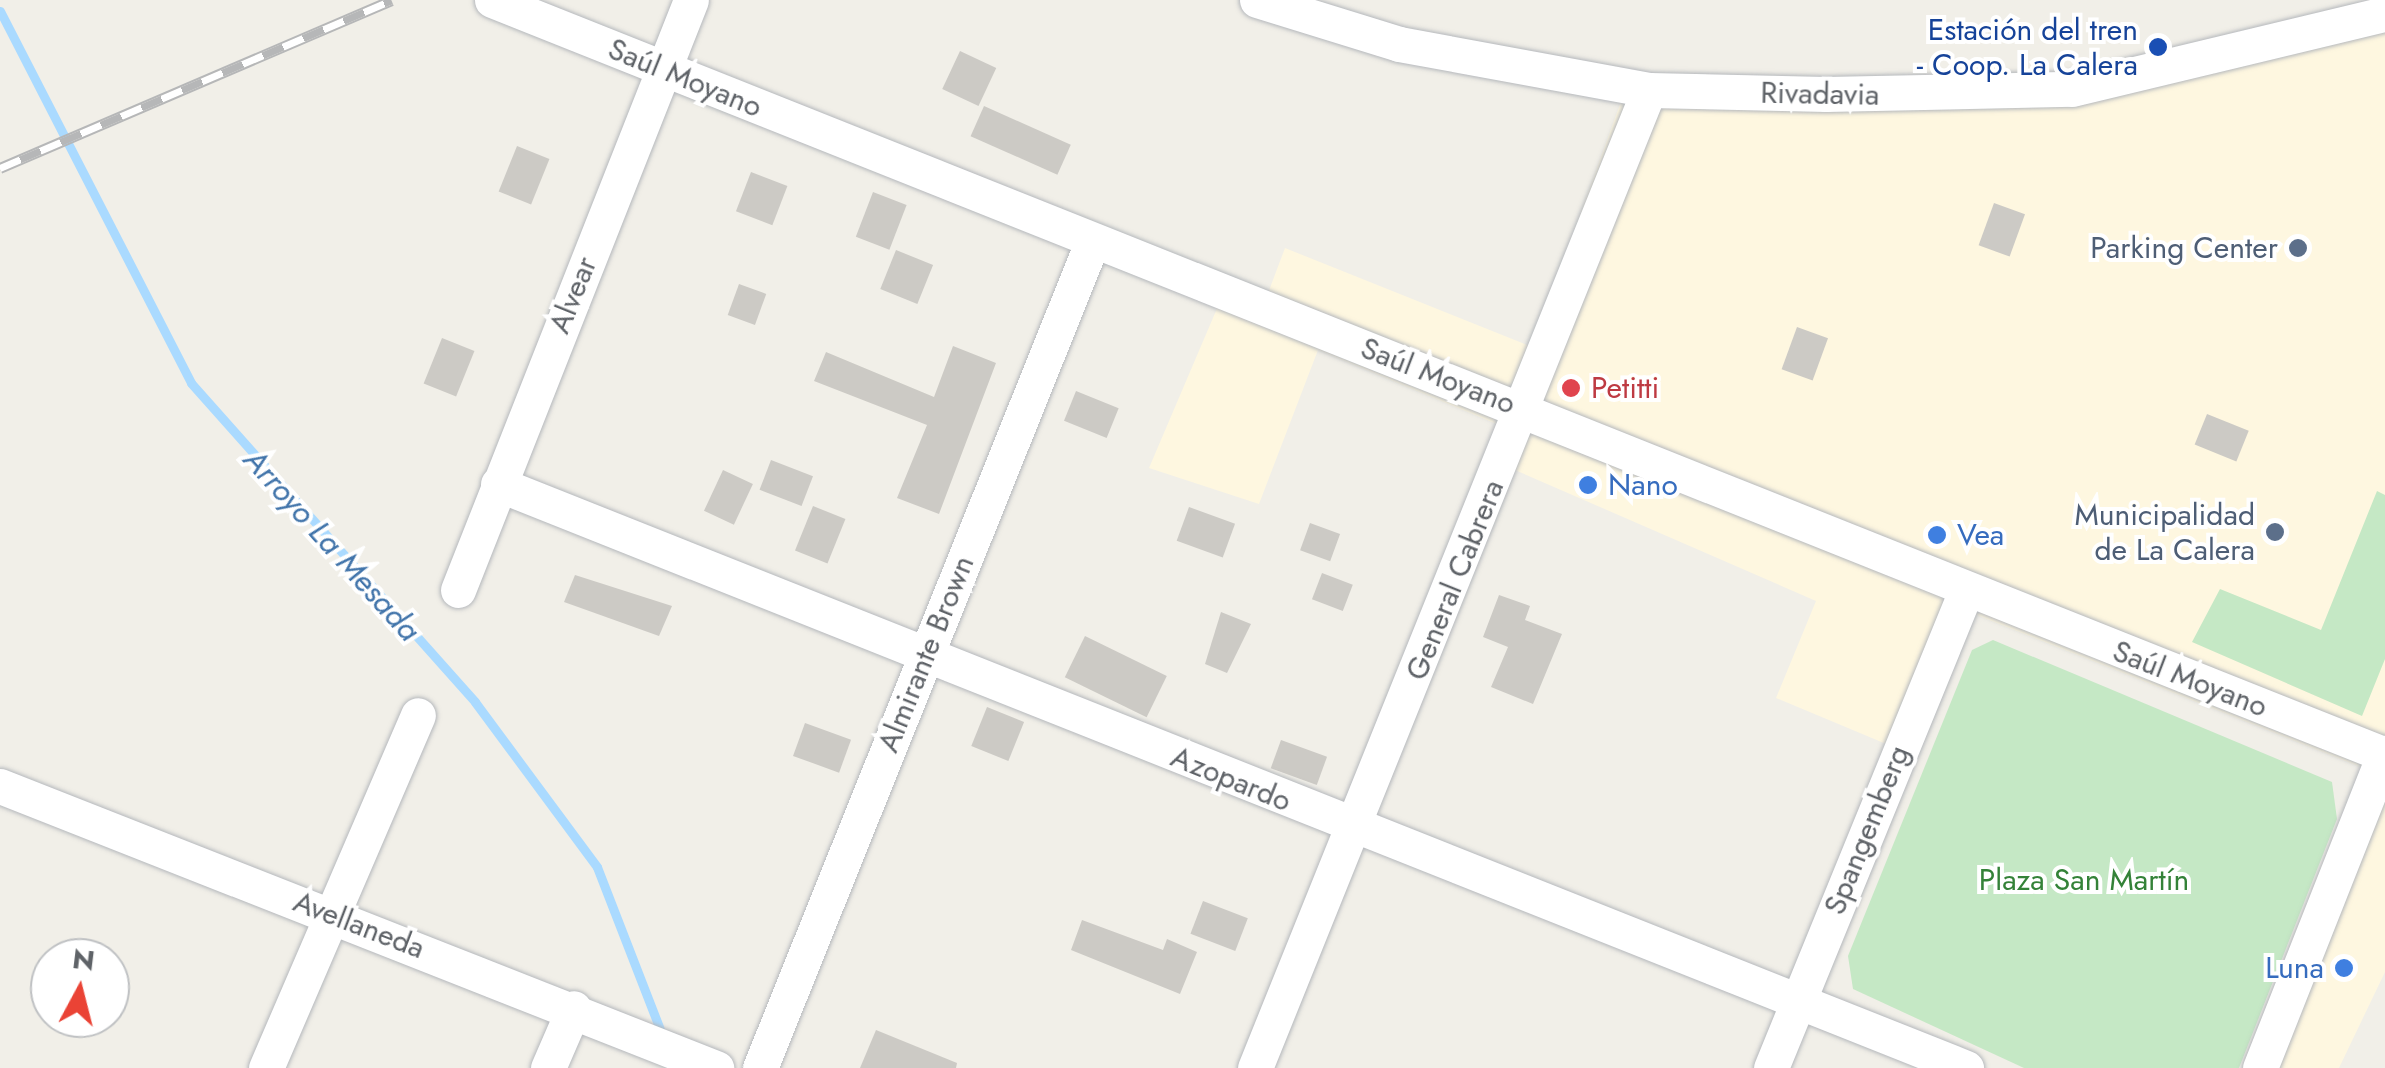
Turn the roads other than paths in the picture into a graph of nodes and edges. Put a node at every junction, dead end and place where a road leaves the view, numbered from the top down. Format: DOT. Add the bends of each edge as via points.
graph roads {
  1 [pos="492,0"];
  2 [pos="690,0"];
  3 [pos="1258,0"];
  4 [pos="2385,14"];
  5 [pos="663,69"];
  6 [pos="1649,90"];
  7 [pos="1093,240"];
  8 [pos="1524,410"];
  9 [pos="498,484"];
  10 [pos="458,590"];
  11 [pos="1965,593"];
  12 [pos="925,657"];
  13 [pos="418,716"];
  14 [pos="2385,754"];
  15 [pos="0,786"];
  16 [pos="2385,820"];
  17 [pos="1356,825"];
  18 [pos="2350,840"];
  19 [pos="330,914"];
  20 [pos="1799,1000"];
  21 [pos="574,1008"];
  22 [pos="704,1064"];
  23 [pos="266,1068"];
  24 [pos="548,1068"];
  25 [pos="760,1068"];
  26 [pos="1255,1068"];
  27 [pos="1771,1068"];
  28 [pos="1966,1068"];
  29 [pos="2260,1068"];
  1 -- 5 [label="street, Saúl Moyano"];
  2 -- 5 [label="street, Alvear"];
  3 -- 6 [label="street, Rivadavia" via="1399,44"];
  4 -- 6 [label="street, Rivadavia" via="2072,89"];
  5 -- 7 [label="street, Saúl Moyano"];
  5 -- 9 [label="street, Alvear"];
  6 -- 8 [label="street, General Cabrera"];
  7 -- 8 [label="street, Saúl Moyano"];
  7 -- 12 [label="street, Almirante Brown"];
  8 -- 11 [label="street, Saúl Moyano"];
  8 -- 17 [label="street, General Cabrera"];
  9 -- 10 [label="street, Alvear"];
  9 -- 12 [label="street, Azopardo"];
  11 -- 14 [label="street, Saúl Moyano"];
  11 -- 20 [label="street, Spangemberg"];
  12 -- 17 [label="street, Azopardo"];
  12 -- 25 [label="street, Almirante Brown"];
  13 -- 19 [label="street"];
  14 -- 18 [label="street"];
  15 -- 19 [label="street, Avellaneda"];
  16 -- 18 [label="street"];
  17 -- 20 [label="street, Azopardo"];
  17 -- 26 [label="street, General Cabrera"];
  18 -- 29 [label="street"];
  19 -- 21 [label="street, Avellaneda"];
  19 -- 23 [label="street"];
  20 -- 27 [label="street, Spangemberg"];
  20 -- 28 [label="street, Azopardo"];
  21 -- 22 [label="street, Avellaneda"];
  21 -- 24 [label="street"];
}
